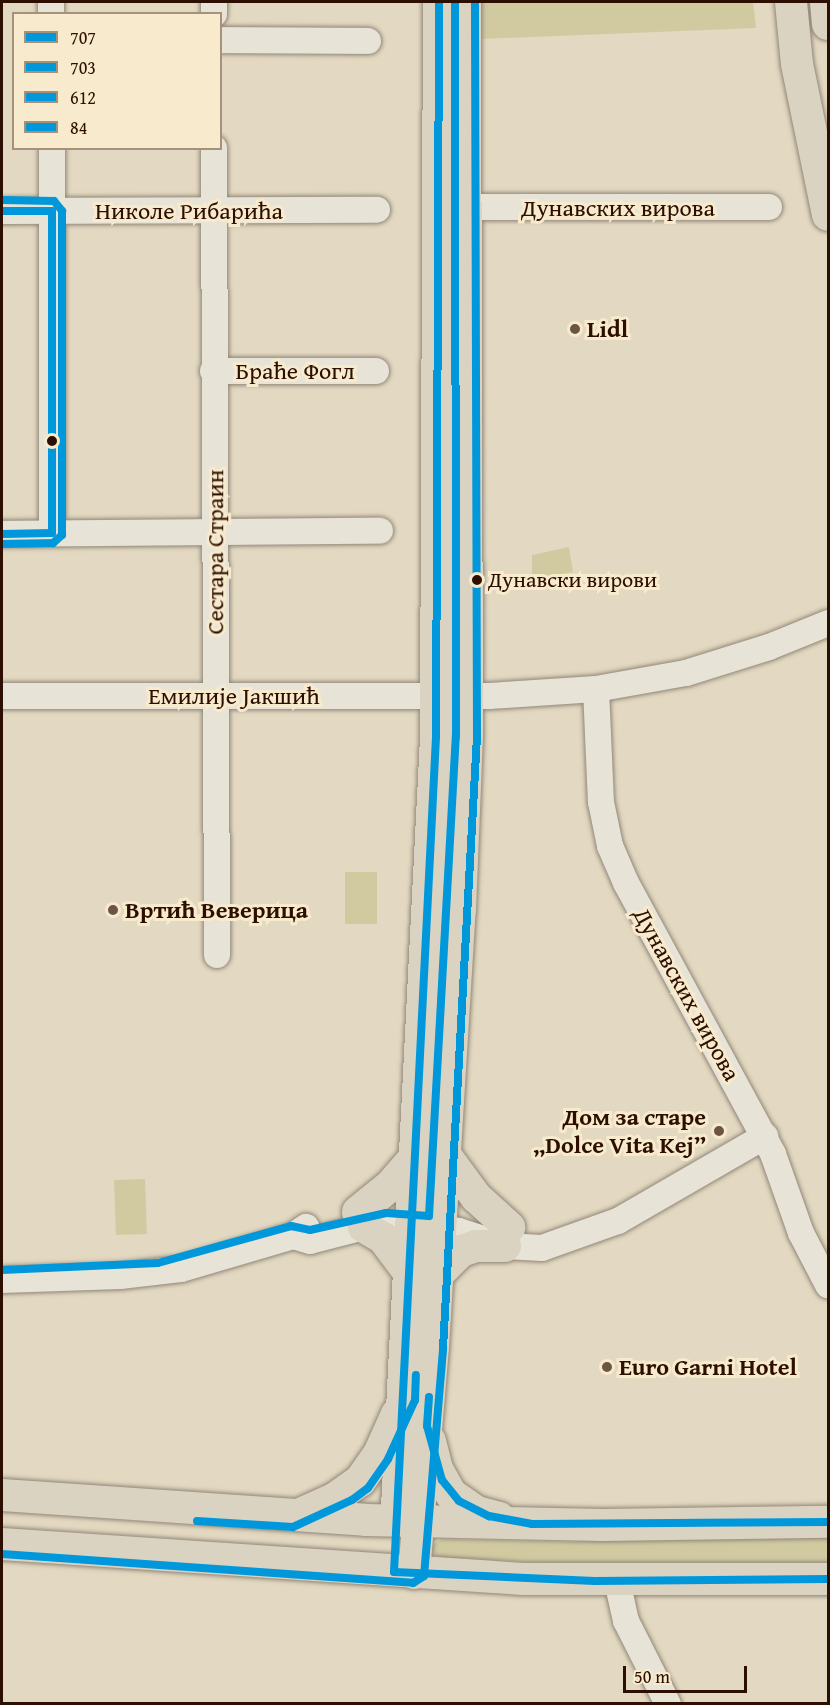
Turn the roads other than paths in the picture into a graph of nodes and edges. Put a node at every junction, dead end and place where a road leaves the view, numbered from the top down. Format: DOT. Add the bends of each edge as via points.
graph roads {
  1 [pos="439,2"];
  2 [pos="465,2"];
  3 [pos="791,2"];
  4 [pos="826,2"];
  5 [pos="828,24"];
  6 [pos="222,40"];
  7 [pos="368,40"];
  8 [pos="52,150"];
  9 [pos="214,150"];
  10 [pos="467,207"];
  11 [pos="769,207"];
  12 [pos="214,210"];
  13 [pos="377,210"];
  14 [pos="2,211"];
  15 [pos="52,211"];
  16 [pos="828,215"];
  17 [pos="213,371"];
  18 [pos="376,371"];
  19 [pos="216,531"];
  20 [pos="380,531"];
  21 [pos="52,533"];
  22 [pos="2,534"];
  23 [pos="828,623"];
  24 [pos="596,689"];
  25 [pos="2,696"];
  26 [pos="215,696"];
  27 [pos="452,696"];
  28 [pos="217,955"];
  29 [pos="765,1136"];
  30 [pos="430,1154"];
  31 [pos="427,1216"];
  32 [pos="361,1219"];
  33 [pos="507,1237"];
  34 [pos="423,1275"];
  35 [pos="2,1280"];
  36 [pos="828,1285"];
  37 [pos="405,1397"];
  38 [pos="427,1426"];
  39 [pos="2,1495"];
  40 [pos="292,1517"];
  41 [pos="406,1522"];
  42 [pos="828,1522"];
  43 [pos="532,1524"];
  44 [pos="2,1545"];
  45 [pos="404,1573"];
  46 [pos="828,1579"];
  47 [pos="617,1581"];
  48 [pos="668,1704"];
  1 -- 27 [label="main road"];
  2 -- 10 [label="main road"];
  3 -- 16 [label="main road" via="798,75"];
  4 -- 5 [label="main road"];
  6 -- 7 [label="street"];
  8 -- 15 [label="street"];
  9 -- 12 [label="street, Сестара Страин"];
  10 -- 11 [label="street, Дунавских вирова"];
  10 -- 27 [label="main road"];
  12 -- 13 [label="street, Николе Рибарића"];
  12 -- 15 [label="street, Николе Рибарића"];
  12 -- 17 [label="street, Сестара Страин"];
  14 -- 15 [label="street, Николе Рибарића"];
  15 -- 21 [label="street"];
  17 -- 18 [label="street, Браће Фогл"];
  17 -- 19 [label="street, Сестара Страин"];
  19 -- 20 [label="street"];
  19 -- 21 [label="street"];
  19 -- 26 [label="street, Сестара Страин"];
  21 -- 22 [label="street"];
  23 -- 24 [label="street" via="687,673"];
  24 -- 27 [label="street"];
  24 -- 29 [label="street, Дунавских вирова" via="601,802 610,846 626,883"];
  25 -- 26 [label="street, Емилије Јакшић"];
  26 -- 27 [label="street, Емилије Јакшић"];
  26 -- 28 [label="street, Сестара Страин"];
  27 -- 30 [label="main road"];
  29 -- 33 [label="street" via="597,1230 542,1248"];
  29 -- 36 [label="street, Дунавских вирова" via="801,1233"];
  30 -- 31 [label="main road"];
  30 -- 32 [label="main road" via="391,1185"];
  30 -- 33 [label="main road" via="476,1197"];
  31 -- 32 [label="street"];
  31 -- 33 [label="street"];
  31 -- 34 [label="main road"];
  32 -- 34 [label="main road"];
  32 -- 35 [label="street" via="310,1240 293,1236 160,1273"];
  33 -- 34 [label="main road" via="462,1251"];
  34 -- 37 [label="main road"];
  34 -- 38 [label="main road"];
  37 -- 40 [label="main road" via="379,1454 360,1481 334,1499"];
  37 -- 41 [label="main road"];
  38 -- 41 [label="main road"];
  38 -- 43 [label="main road" via="437,1469 451,1494 489,1516"];
  39 -- 40 [label="main road"];
  40 -- 41 [label="main road"];
  41 -- 43 [label="main road"];
  41 -- 45 [label="main road"];
  42 -- 43 [label="main road"];
  44 -- 45 [label="main road"];
  45 -- 47 [label="main road"];
  46 -- 47 [label="main road"];
  47 -- 48 [label="street" via="626,1621"];
}
